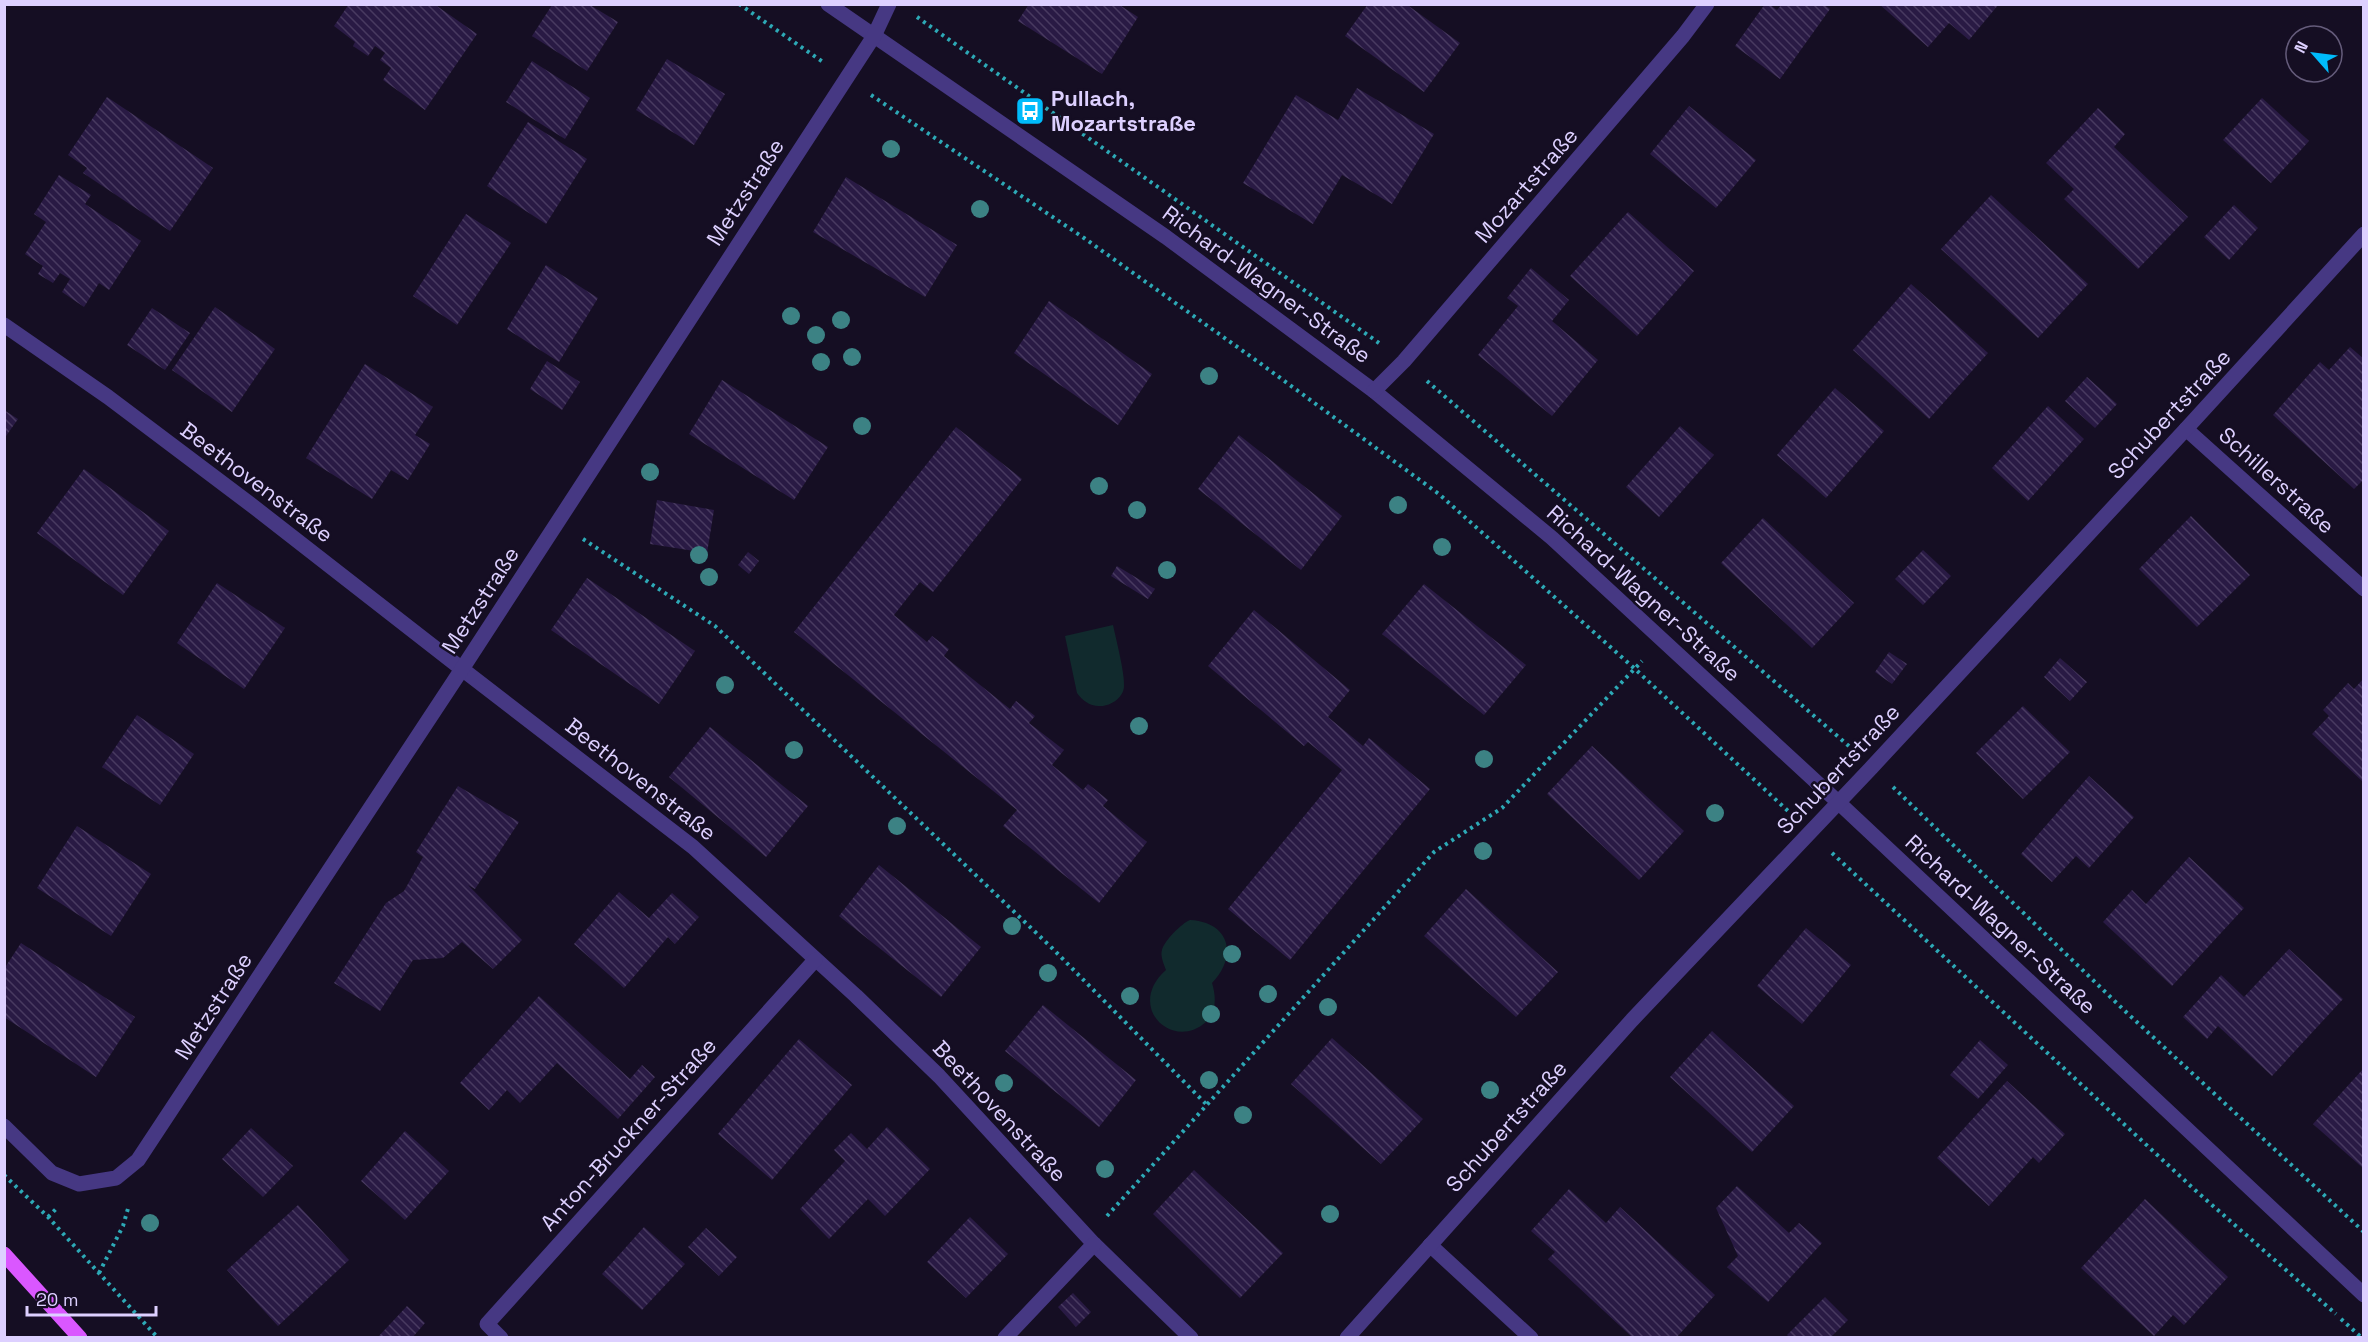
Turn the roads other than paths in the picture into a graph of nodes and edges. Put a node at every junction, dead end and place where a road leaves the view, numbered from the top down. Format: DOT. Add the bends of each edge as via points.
graph roads {
  1 [pos="828,4"];
  2 [pos="889,4"];
  3 [pos="1707,4"];
  4 [pos="874,36"];
  5 [pos="2364,234"];
  6 [pos="4,325"];
  7 [pos="1374,391"];
  8 [pos="2186,429"];
  9 [pos="2364,589"];
  10 [pos="462,669"];
  11 [pos="1838,802"];
  12 [pos="815,960"];
  13 [pos="4,1126"];
  14 [pos="1091,1241"];
  15 [pos="1430,1245"];
  16 [pos="4,1254"];
  17 [pos="2364,1295"];
  18 [pos="80,1338"];
  19 [pos="501,1338"];
  20 [pos="1005,1338"];
  21 [pos="1191,1338"];
  22 [pos="1347,1338"];
  23 [pos="1531,1338"];
  1 -- 4 [label="street, Richard-Wagner-Straße"];
  2 -- 4 [label="street, Metzstraße"];
  3 -- 7 [label="street, Mozartstraße" via="1404,361"];
  4 -- 7 [label="street, Richard-Wagner-Straße" via="1166,237"];
  4 -- 10 [label="street, Metzstraße"];
  5 -- 8 [label="street, Schubertstraße"];
  6 -- 10 [label="street, Beethovenstraße" via="108,397"];
  7 -- 11 [label="street, Richard-Wagner-Straße" via="1552,538"];
  8 -- 9 [label="street, Schillerstraße"];
  8 -- 11 [label="street, Schubertstraße"];
  10 -- 12 [label="street, Beethovenstraße" via="693,847"];
  10 -- 13 [label="street, Metzstraße" via="138,1160 116,1178 79,1184 52,1173"];
  11 -- 15 [label="street, Schubertstraße" via="1632,1020"];
  11 -- 17 [label="street, Richard-Wagner-Straße"];
  12 -- 14 [label="street, Beethovenstraße" via="939,1076"];
  12 -- 19 [label="street, Anton-Bruckner-Straße" via="487,1324"];
  14 -- 20 [label="street"];
  14 -- 21 [label="street, Beethovenstraße"];
  15 -- 22 [label="street, Schubertstraße"];
  15 -- 23 [label="street"];
  16 -- 18 [label="main road"];
}
